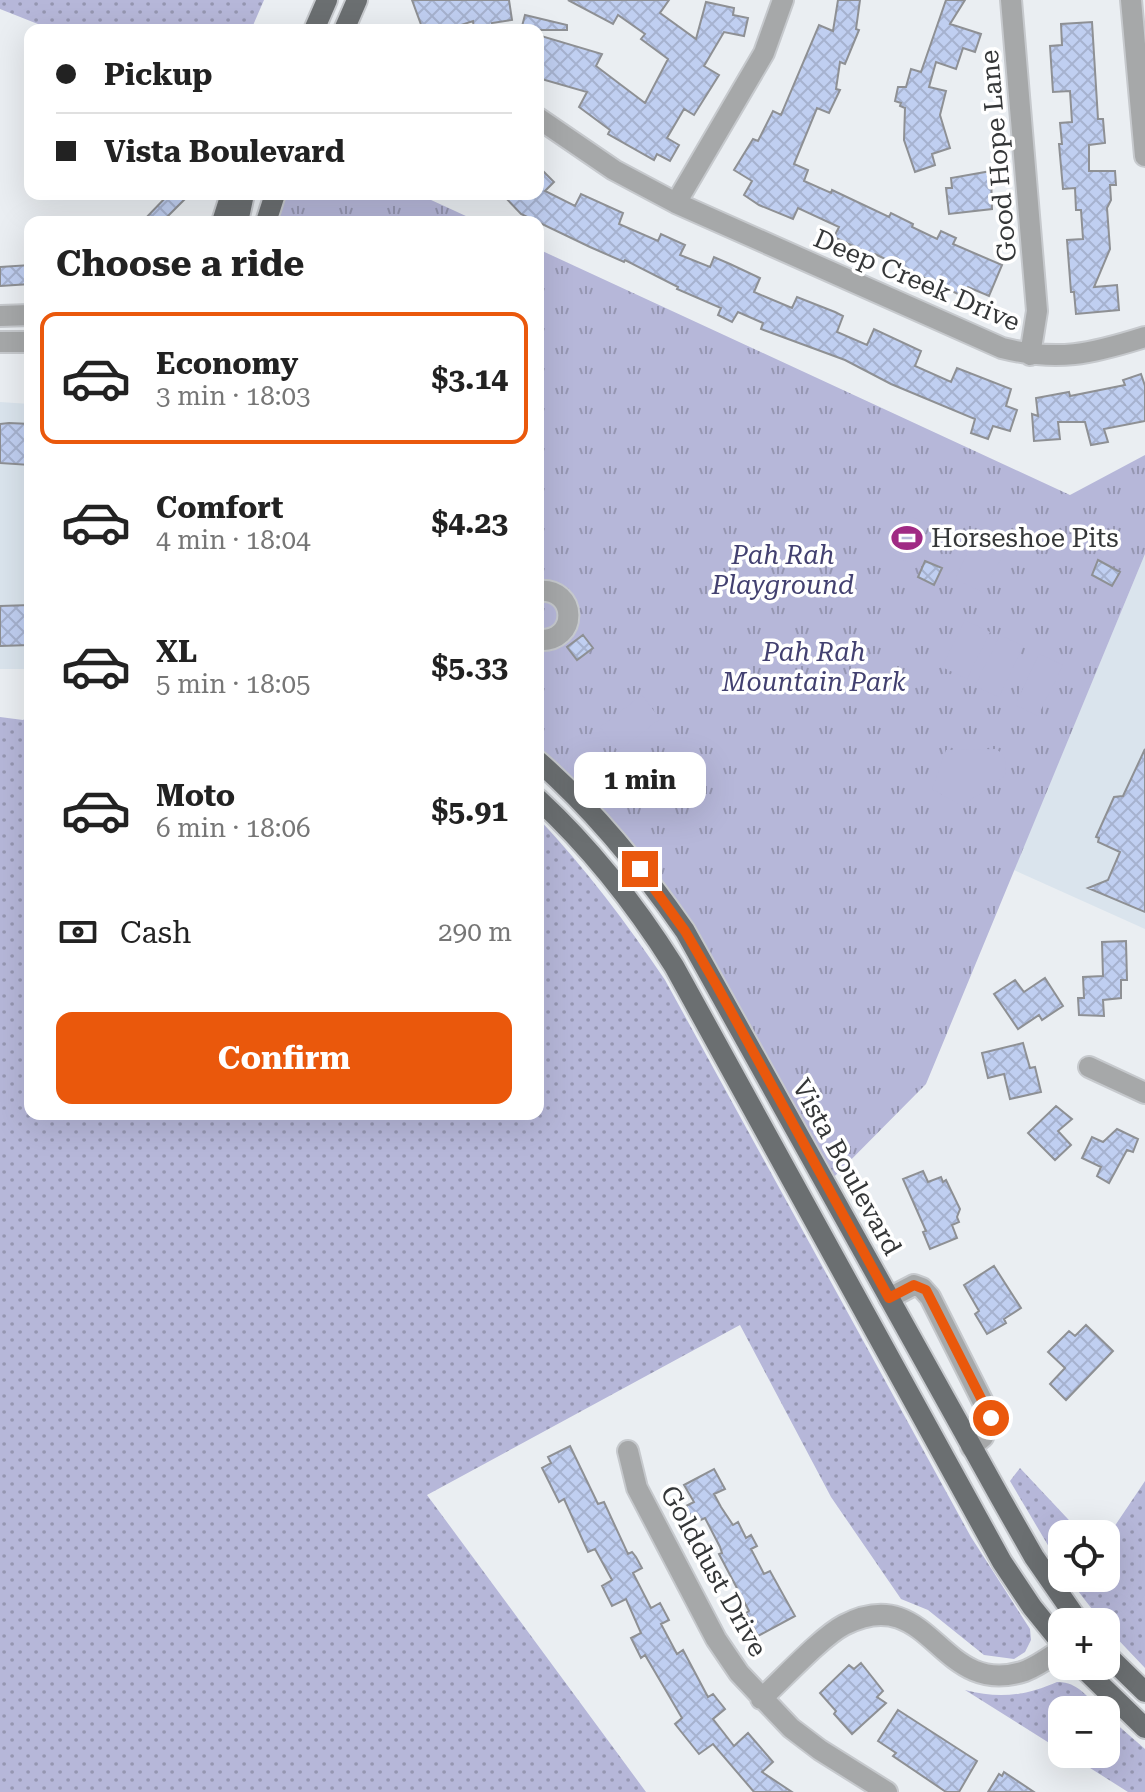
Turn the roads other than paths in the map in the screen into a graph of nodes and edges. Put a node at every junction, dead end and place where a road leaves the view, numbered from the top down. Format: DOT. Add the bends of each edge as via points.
graph roads {
  1 [pos="327,0"];
  2 [pos="357,0"];
  3 [pos="783,0"];
  4 [pos="1011,0"];
  5 [pos="1131,0"];
  6 [pos="317,24"];
  7 [pos="347,24"];
  8 [pos="544,122"];
  9 [pos="1145,156"];
  10 [pos="676,203"];
  11 [pos="24,315"];
  12 [pos="0,316"];
  13 [pos="1145,337"];
  14 [pos="0,342"];
  15 [pos="24,342"];
  16 [pos="1030,355"];
  17 [pos="544,591"];
  18 [pos="544,641"];
  19 [pos="544,767"];
  20 [pos="544,804"];
  21 [pos="1089,1067"];
  22 [pos="1145,1093"];
  23 [pos="889,1298"];
  24 [pos="971,1447"];
  25 [pos="628,1451"];
  26 [pos="1069,1608"];
  27 [pos="1048,1628"];
  28 [pos="1048,1657"];
  29 [pos="1120,1668"];
  30 [pos="1095,1680"];
  31 [pos="1145,1692"];
  32 [pos="761,1699"];
  33 [pos="1145,1728"];
  34 [pos="887,1792"];
  1 -- 6 [label="main road"];
  2 -- 7 [label="main road"];
  3 -- 10 [label="street" via="764,53"];
  4 -- 16 [label="street, Good Hope Lane" via="1037,311"];
  5 -- 9 [label="street"];
  8 -- 10 [label="street, Deep Creek Drive" via="614,170"];
  10 -- 16 [label="street, Deep Creek Drive" via="1002,348"];
  11 -- 12 [label="street"];
  13 -- 16 [label="street, Deep Creek Drive" via="1078,355"];
  14 -- 15 [label="street"];
  17 -- 18 [label="street" via="559,595 569,619 561,634"];
  19 -- 23 [label="main road, Vista Boulevard" via="624,848 685,931"];
  20 -- 27 [label="main road, Vista Boulevard" via="605,868 674,966 1002,1562"];
  21 -- 22 [label="street"];
  23 -- 24 [label="main road, Vista Boulevard"];
  23 -- 24 [label="street" via="914,1285 930,1297 991,1418 983,1437"];
  24 -- 26 [label="main road, Vista Boulevard"];
  25 -- 32 [label="street, Golddust Drive" via="637,1488 716,1639"];
  28 -- 32 [label="street" via="1029,1670 986,1674 961,1666 911,1622 872,1616 837,1629"];
  29 -- 31 [label="main road"];
  30 -- 33 [label="main road"];
  32 -- 34 [label="street, Golddust Drive" via="820,1750"];
}
